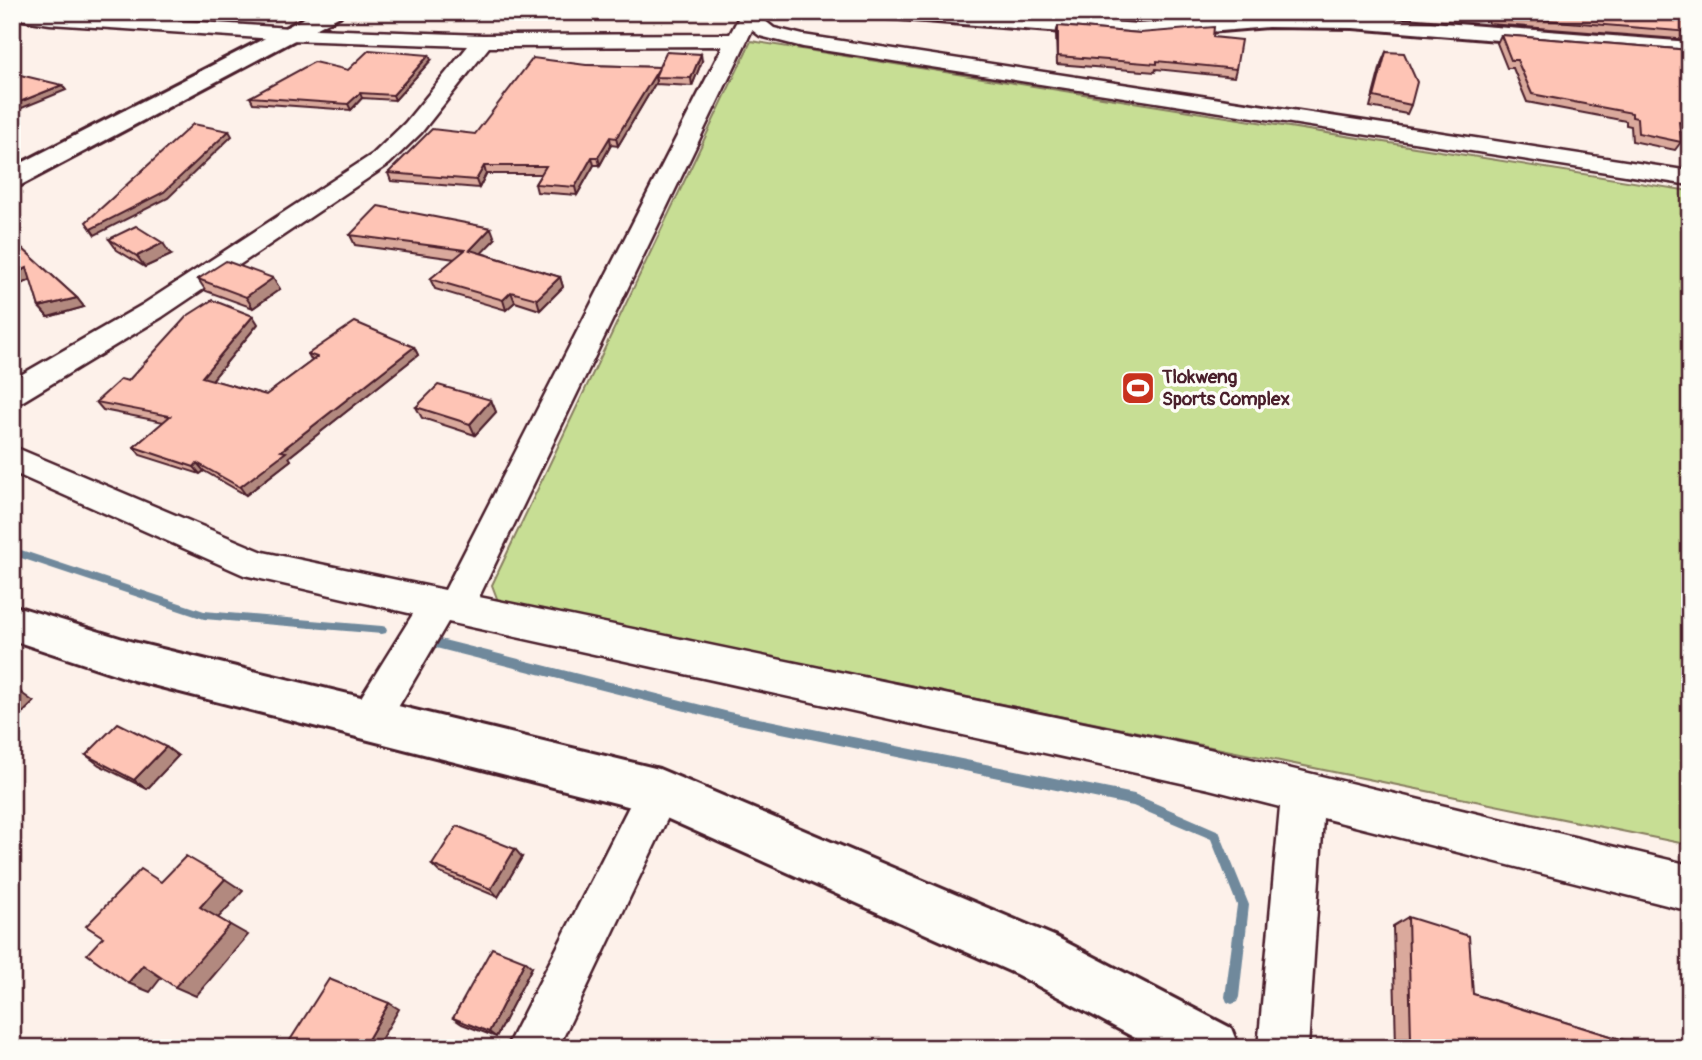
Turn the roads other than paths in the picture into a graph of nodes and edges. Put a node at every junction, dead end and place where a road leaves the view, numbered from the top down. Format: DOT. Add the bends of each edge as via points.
graph roads {
  1 [pos="23,12"];
  2 [pos="332,12"];
  3 [pos="896,13"];
  4 [pos="1021,18"];
  5 [pos="742,23"];
  6 [pos="289,34"];
  7 [pos="483,41"];
  8 [pos="1690,49"];
  9 [pos="12,178"];
  10 [pos="1690,178"];
  11 [pos="12,394"];
  12 [pos="12,458"];
  13 [pos="447,606"];
  14 [pos="12,622"];
  15 [pos="369,720"];
  16 [pos="659,792"];
  17 [pos="1303,793"];
  18 [pos="1690,888"];
  19 [pos="531,1048"];
  20 [pos="1211,1048"];
  21 [pos="1283,1048"];
  1 -- 6 [label="street" via="50,18"];
  2 -- 6 [label="street"];
  3 -- 4 [label="street"];
  4 -- 8 [label="street" via="1138,31 1268,21 1353,22"];
  5 -- 7 [label="street"];
  5 -- 10 [label="street" via="803,41"];
  5 -- 13 [label="street"];
  6 -- 7 [label="street"];
  6 -- 9 [label="street"];
  7 -- 11 [label="street" via="413,128 381,159 152,311"];
  12 -- 13 [label="street" via="257,565"];
  13 -- 15 [label="street"];
  13 -- 17 [label="street"];
  14 -- 15 [label="street" via="133,661"];
  15 -- 16 [label="street"];
  16 -- 19 [label="street"];
  16 -- 20 [label="street" via="1035,955"];
  17 -- 18 [label="street"];
  17 -- 21 [label="street"];
}
